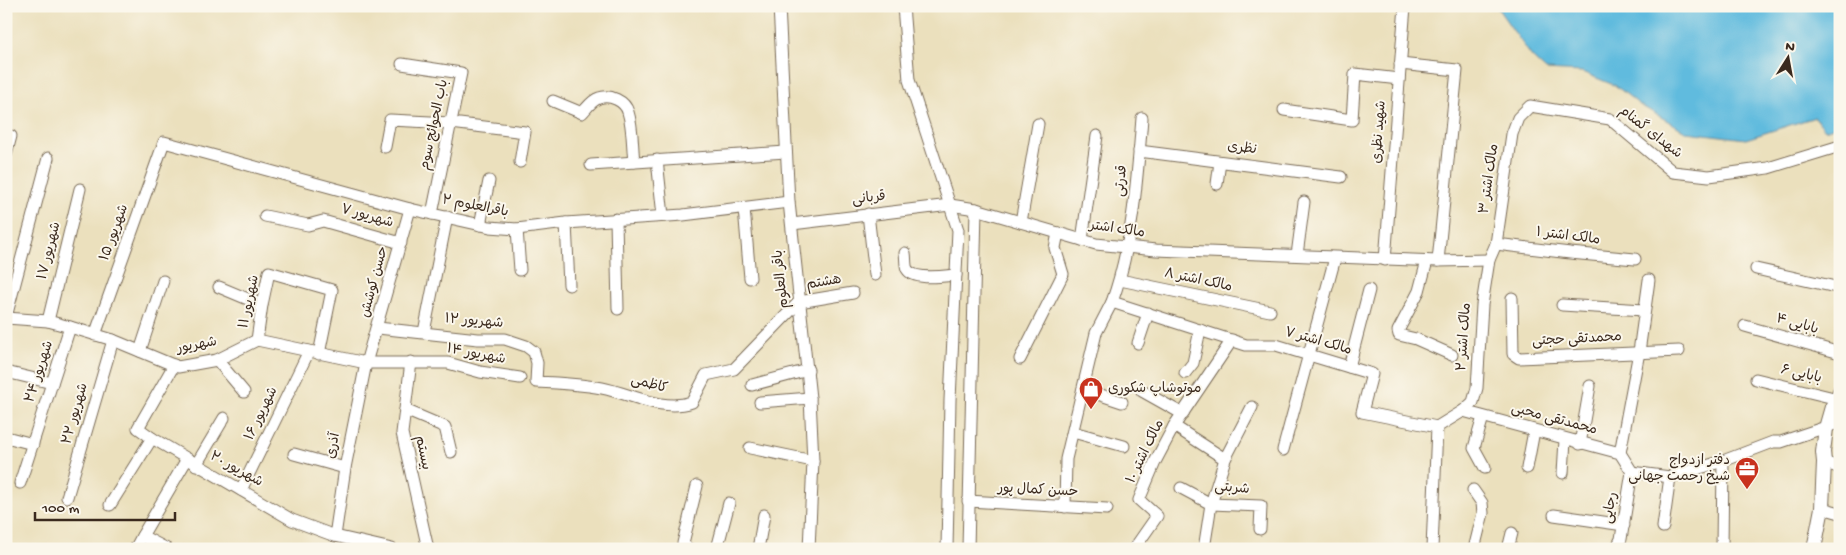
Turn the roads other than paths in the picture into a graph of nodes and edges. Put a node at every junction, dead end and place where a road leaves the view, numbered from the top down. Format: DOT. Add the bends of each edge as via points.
graph roads {
  1 [pos="779,6"];
  2 [pos="903,6"];
  3 [pos="1405,6"];
  4 [pos="402,64"];
  5 [pos="1400,64"];
  6 [pos="1399,79"];
  7 [pos="553,101"];
  8 [pos="1530,106"];
  9 [pos="1284,110"];
  10 [pos="1142,118"];
  11 [pos="451,123"];
  12 [pos="1038,124"];
  13 [pos="11,136"];
  14 [pos="1097,136"];
  15 [pos="164,142"];
  16 [pos="1840,146"];
  17 [pos="385,147"];
  18 [pos="786,152"];
  19 [pos="1139,152"];
  20 [pos="6,155"];
  21 [pos="48,158"];
  22 [pos="657,160"];
  23 [pos="520,162"];
  24 [pos="634,162"];
  25 [pos="1220,162"];
  26 [pos="591,165"];
  27 [pos="1341,177"];
  28 [pos="490,181"];
  29 [pos="1217,184"];
  30 [pos="80,188"];
  31 [pos="789,202"];
  32 [pos="1304,202"];
  33 [pos="950,205"];
  34 [pos="744,208"];
  35 [pos="976,208"];
  36 [pos="410,209"];
  37 [pos="432,214"];
  38 [pos="868,214"];
  39 [pos="266,216"];
  40 [pos="663,216"];
  41 [pos="447,217"];
  42 [pos="616,219"];
  43 [pos="1021,222"];
  44 [pos="566,223"];
  45 [pos="792,224"];
  46 [pos="480,225"];
  47 [pos="517,230"];
  48 [pos="1058,233"];
  49 [pos="1082,240"];
  50 [pos="401,243"];
  51 [pos="1496,244"];
  52 [pos="1127,247"];
  53 [pos="905,253"];
  54 [pos="1297,255"];
  55 [pos="1335,258"];
  56 [pos="1635,259"];
  57 [pos="1385,260"];
  58 [pos="1488,260"];
  59 [pos="1433,261"];
  60 [pos="1756,269"];
  61 [pos="520,270"];
  62 [pos="875,275"];
  63 [pos="956,275"];
  64 [pos="750,278"];
  65 [pos="1120,280"];
  66 [pos="1649,280"];
  67 [pos="163,281"];
  68 [pos="569,286"];
  69 [pos="219,287"];
  70 [pos="1840,288"];
  71 [pos="332,290"];
  72 [pos="1369,290"];
  73 [pos="853,293"];
  74 [pos="1512,298"];
  75 [pos="799,302"];
  76 [pos="1112,302"];
  77 [pos="262,305"];
  78 [pos="1562,305"];
  79 [pos="618,310"];
  80 [pos="1644,310"];
  81 [pos="1270,311"];
  82 [pos="1148,314"];
  83 [pos="6,317"];
  84 [pos="48,321"];
  85 [pos="1746,326"];
  86 [pos="70,327"];
  87 [pos="378,328"];
  88 [pos="1200,330"];
  89 [pos="424,332"];
  90 [pos="95,334"];
  91 [pos="113,340"];
  92 [pos="257,340"];
  93 [pos="1232,340"];
  94 [pos="1138,343"];
  95 [pos="140,351"];
  96 [pos="1679,351"];
  97 [pos="1639,352"];
  98 [pos="314,353"];
  99 [pos="1840,353"];
  100 [pos="1310,354"];
  101 [pos="1452,355"];
  102 [pos="1020,359"];
  103 [pos="217,360"];
  104 [pos="410,362"];
  105 [pos="366,363"];
  106 [pos="174,366"];
  107 [pos="1349,367"];
  108 [pos="808,370"];
  109 [pos="6,372"];
  110 [pos="1185,373"];
  111 [pos="520,378"];
  112 [pos="1756,379"];
  113 [pos="536,382"];
  114 [pos="52,383"];
  115 [pos="752,385"];
  116 [pos="1590,386"];
  117 [pos="1083,389"];
  118 [pos="1142,391"];
  119 [pos="244,392"];
  120 [pos="1839,395"];
  121 [pos="810,398"];
  122 [pos="760,402"];
  123 [pos="1122,402"];
  124 [pos="1252,407"];
  125 [pos="405,410"];
  126 [pos="1463,411"];
  127 [pos="1183,414"];
  128 [pos="1483,417"];
  129 [pos="224,418"];
  130 [pos="1832,424"];
  131 [pos="1174,426"];
  132 [pos="1438,427"];
  133 [pos="1534,431"];
  134 [pos="1073,432"];
  135 [pos="6,437"];
  136 [pos="152,438"];
  137 [pos="1566,440"];
  138 [pos="949,442"];
  139 [pos="32,444"];
  140 [pos="971,444"];
  141 [pos="1580,444"];
  142 [pos="1124,446"];
  143 [pos="750,448"];
  144 [pos="1283,450"];
  145 [pos="451,452"];
  146 [pos="1620,453"];
  147 [pos="294,454"];
  148 [pos="1225,459"];
  149 [pos="813,461"];
  150 [pos="1723,461"];
  151 [pos="192,462"];
  152 [pos="1824,462"];
  153 [pos="345,468"];
  154 [pos="1485,468"];
  155 [pos="1527,468"];
  156 [pos="1840,468"];
  157 [pos="1632,472"];
  158 [pos="1563,473"];
  159 [pos="1670,477"];
  160 [pos="20,483"];
  161 [pos="697,486"];
  162 [pos="1181,488"];
  163 [pos="241,490"];
  164 [pos="1473,490"];
  165 [pos="67,497"];
  166 [pos="968,502"];
  167 [pos="729,503"];
  168 [pos="1211,504"];
  169 [pos="110,505"];
  170 [pos="1065,507"];
  171 [pos="1822,508"];
  172 [pos="1107,509"];
  173 [pos="1840,513"];
  174 [pos="764,514"];
  175 [pos="1554,515"];
  176 [pos="1624,525"];
  177 [pos="1663,527"];
  178 [pos="1260,529"];
  179 [pos="1512,533"];
  180 [pos="142,536"];
  181 [pos="335,536"];
  182 [pos="135,549"];
  183 [pos="167,549"];
  184 [pos="392,549"];
  185 [pos="428,549"];
  186 [pos="688,549"];
  187 [pos="717,549"];
  188 [pos="758,549"];
  189 [pos="809,549"];
  190 [pos="947,549"];
  191 [pos="968,549"];
  192 [pos="1134,549"];
  193 [pos="1204,549"];
  194 [pos="1432,549"];
  195 [pos="1474,549"];
  196 [pos="1508,549"];
  197 [pos="1616,549"];
  198 [pos="1722,549"];
  199 [pos="1814,549"];
  1 -- 18 [label="street, باقر العلوم"];
  2 -- 33 [label="street" via="908,80"];
  3 -- 5 [label="street, شهید نظری"];
  4 -- 11 [label="street, باب الحوائج سوم" via="461,73"];
  5 -- 6 [label="street, شهید نظری"];
  5 -- 59 [label="street" via="1457,70"];
  6 -- 9 [label="street" via="1356,74 1352,120"];
  6 -- 57 [label="street, شهید نظری"];
  7 -- 24 [label="street" via="582,113 599,98 608,97 622,103 628,109"];
  8 -- 16 [label="street, شهدای گمنام" via="1610,119 1674,172 1709,176 1768,168"];
  8 -- 51 [label="street, مالک اشتر ۳" via="1518,118 1512,134"];
  10 -- 19 [label="street, قدرتی"];
  11 -- 17 [label="street" via="390,120"];
  11 -- 23 [label="street" via="525,132"];
  11 -- 37 [label="street, باب الحوائج سوم"];
  12 -- 43 [label="street"];
  13 -- 20 [label="street"];
  14 -- 49 [label="street"];
  15 -- 36 [label="street, باقرالعلوم ۲"];
  15 -- 90 [label="street, شهریور ۱۵"];
  18 -- 22 [label="street"];
  18 -- 31 [label="street, باقر العلوم"];
  19 -- 25 [label="street, نظری"];
  19 -- 52 [label="street, قدرتی"];
  21 -- 83 [label="street"];
  22 -- 24 [label="street"];
  22 -- 40 [label="street"];
  24 -- 26 [label="street"];
  25 -- 27 [label="street, نظری"];
  25 -- 29 [label="street"];
  28 -- 46 [label="street"];
  30 -- 84 [label="street, شهریور ۱۷"];
  31 -- 34 [label="street, باقرالعلوم ۲"];
  31 -- 45 [label="street, باقر العلوم"];
  32 -- 54 [label="street"];
  33 -- 35 [label="street, مالک اشتر"];
  33 -- 38 [label="street, قربانی"];
  33 -- 63 [label="street" via="958,230"];
  34 -- 40 [label="street, باقرالعلوم ۲"];
  34 -- 64 [label="street"];
  35 -- 43 [label="street, مالک اشتر"];
  35 -- 140 [label="street"];
  36 -- 37 [label="street, باقرالعلوم ۲"];
  36 -- 50 [label="street, حسن کوشش"];
  37 -- 41 [label="street, باقرالعلوم ۲"];
  38 -- 45 [label="street, قربانی"];
  38 -- 62 [label="street"];
  39 -- 50 [label="street, شهریور ۷" via="308,225 323,221"];
  40 -- 42 [label="street, باقرالعلوم ۲"];
  41 -- 46 [label="street, باقرالعلوم ۲"];
  41 -- 89 [label="street"];
  42 -- 44 [label="street, باقرالعلوم ۲"];
  42 -- 79 [label="street"];
  43 -- 48 [label="street, مالک اشتر"];
  44 -- 47 [label="street, باقرالعلوم ۲"];
  44 -- 68 [label="street"];
  45 -- 75 [label="street, باقر العلوم"];
  46 -- 47 [label="street, باقرالعلوم ۲"];
  47 -- 61 [label="street"];
  48 -- 49 [label="street, مالک اشتر"];
  48 -- 102 [label="street" via="1055,248 1063,274"];
  49 -- 52 [label="street, مالک اشتر"];
  50 -- 87 [label="street, حسن کوشش"];
  51 -- 56 [label="street, مالک اشتر ۱"];
  51 -- 58 [label="street, مالک اشتر ۳"];
  52 -- 54 [label="street, مالک اشتر"];
  52 -- 65 [label="street"];
  53 -- 63 [label="street" via="906,268 912,275"];
  54 -- 55 [label="street, مالک اشتر"];
  55 -- 57 [label="street, مالک اشتر"];
  55 -- 100 [label="street"];
  57 -- 59 [label="street, مالک اشتر"];
  58 -- 59 [label="street, مالک اشتر"];
  58 -- 126 [label="street, مالک اشتر ۲" via="1477,388 1473,402"];
  59 -- 101 [label="street" via="1398,331 1399,335"];
  60 -- 70 [label="street"];
  63 -- 138 [label="street"];
  65 -- 76 [label="street"];
  65 -- 81 [label="street, مالک اشتر ۸"];
  66 -- 80 [label="street, محمدتقی حجتی"];
  67 -- 95 [label="street"];
  69 -- 77 [label="street"];
  71 -- 77 [label="street, شهریور ۱۱" via="269,272"];
  71 -- 98 [label="street, شهریور ۱۶"];
  72 -- 107 [label="street"];
  73 -- 75 [label="street, هشتم"];
  74 -- 97 [label="street, محمدتقی حجتی" via="1514,354 1519,358"];
  75 -- 108 [label="street, باقر العلوم"];
  75 -- 113 [label="street, کاظمی" via="734,369 706,375 692,402 664,406 604,389"];
  76 -- 82 [label="street, مالک اشتر ۷"];
  76 -- 117 [label="street" via="1096,333"];
  77 -- 92 [label="street, شهریور ۱۱"];
  78 -- 80 [label="street"];
  80 -- 97 [label="street, محمدتقی حجتی"];
  82 -- 88 [label="street, مالک اشتر ۷"];
  82 -- 94 [label="street"];
  83 -- 84 [label="street, شهریور"];
  84 -- 86 [label="street, شهریور"];
  85 -- 99 [label="street, بابایی ۴"];
  86 -- 90 [label="street, شهریور"];
  86 -- 114 [label="street, شهریور ۲۴"];
  87 -- 89 [label="street, شهریور ۱۲"];
  87 -- 105 [label="street, حسن کوشش"];
  88 -- 93 [label="street, مالک اشتر ۷"];
  88 -- 110 [label="street" via="1192,363"];
  89 -- 113 [label="street, شهریور ۱۲" via="505,339 526,346 534,352 538,362"];
  90 -- 91 [label="street, شهریور"];
  91 -- 95 [label="street, شهریور"];
  91 -- 165 [label="street, شهریور ۲۲"];
  92 -- 98 [label="street"];
  92 -- 103 [label="street, شهریور"];
  93 -- 100 [label="street, مالک اشتر ۷" via="1276,345"];
  93 -- 127 [label="street, مالک اشتر ۱۰"];
  95 -- 106 [label="street, شهریور"];
  96 -- 97 [label="street"];
  97 -- 146 [label="street, محمدتقی حجتی"];
  98 -- 105 [label="street"];
  98 -- 163 [label="street, شهریور ۱۶"];
  100 -- 107 [label="street, مالک اشتر ۷"];
  100 -- 144 [label="street"];
  103 -- 106 [label="street, شهریور" via="178,368"];
  103 -- 119 [label="street"];
  104 -- 105 [label="street, شهریور ۱۴"];
  104 -- 111 [label="street, شهریور ۱۴" via="448,363"];
  104 -- 125 [label="street, بیستم"];
  105 -- 153 [label="street, آذری"];
  106 -- 136 [label="street, شهریور ۲۰" via="138,428"];
  107 -- 132 [label="street, مالک اشتر ۷" via="1372,374 1362,412"];
  108 -- 115 [label="street"];
  108 -- 121 [label="street, باقر العلوم"];
  109 -- 114 [label="street"];
  112 -- 120 [label="street, بابایی ۶"];
  114 -- 139 [label="street, شهریور ۲۴"];
  116 -- 141 [label="street"];
  117 -- 123 [label="street"];
  117 -- 134 [label="street"];
  118 -- 127 [label="street"];
  120 -- 130 [label="main road" via="1832,408"];
  121 -- 122 [label="street"];
  121 -- 149 [label="street, باقر العلوم"];
  124 -- 148 [label="street"];
  125 -- 145 [label="street" via="445,427"];
  125 -- 185 [label="street, بیستم" via="402,433"];
  126 -- 128 [label="street, محمدتقی محبی"];
  126 -- 132 [label="street"];
  127 -- 131 [label="street, مالک اشتر ۱۰"];
  128 -- 133 [label="street, محمدتقی محبی"];
  128 -- 154 [label="street" via="1474,448"];
  129 -- 151 [label="street"];
  130 -- 150 [label="street" via="1780,436 1773,442"];
  130 -- 152 [label="main road" via="1823,452"];
  131 -- 148 [label="street"];
  131 -- 192 [label="street, مالک اشتر ۱۰" via="1139,500 1157,516"];
  132 -- 194 [label="street"];
  133 -- 137 [label="street, محمدتقی محبی"];
  133 -- 155 [label="street"];
  134 -- 142 [label="street"];
  134 -- 170 [label="street" via="1066,459"];
  135 -- 139 [label="street"];
  136 -- 151 [label="street, شهریور ۲۰"];
  136 -- 169 [label="street"];
  137 -- 141 [label="street, محمدتقی محبی"];
  137 -- 158 [label="street"];
  138 -- 140 [label="street"];
  138 -- 190 [label="street"];
  139 -- 160 [label="street, شهریور ۲۴"];
  140 -- 166 [label="street"];
  141 -- 146 [label="street, محمدتقی محبی"];
  143 -- 149 [label="street"];
  146 -- 157 [label="street"];
  147 -- 153 [label="street"];
  148 -- 168 [label="street"];
  149 -- 189 [label="street, باقر العلوم"];
  150 -- 159 [label="street"];
  150 -- 198 [label="street"];
  151 -- 163 [label="street, شهریور ۲۰"];
  151 -- 180 [label="street"];
  152 -- 156 [label="street"];
  152 -- 171 [label="main road"];
  153 -- 181 [label="street, آذری"];
  157 -- 159 [label="street"];
  157 -- 176 [label="street, رجایی"];
  159 -- 177 [label="street"];
  161 -- 186 [label="street" via="683,543"];
  162 -- 168 [label="street, شربتی"];
  163 -- 181 [label="street, شهریور ۲۰" via="292,520"];
  164 -- 195 [label="street" via="1482,504"];
  166 -- 170 [label="street, حسن کمال پور"];
  166 -- 191 [label="street"];
  167 -- 187 [label="street"];
  168 -- 178 [label="street, شربتی" via="1261,506"];
  168 -- 193 [label="street"];
  170 -- 172 [label="street, حسن کمال پور"];
  171 -- 173 [label="street"];
  171 -- 199 [label="main road"];
  174 -- 188 [label="street"];
  175 -- 176 [label="street"];
  176 -- 197 [label="street, رجایی"];
  179 -- 196 [label="street"];
  180 -- 182 [label="street"];
  180 -- 183 [label="street"];
  181 -- 184 [label="street, شهریور ۲۰"];
}
